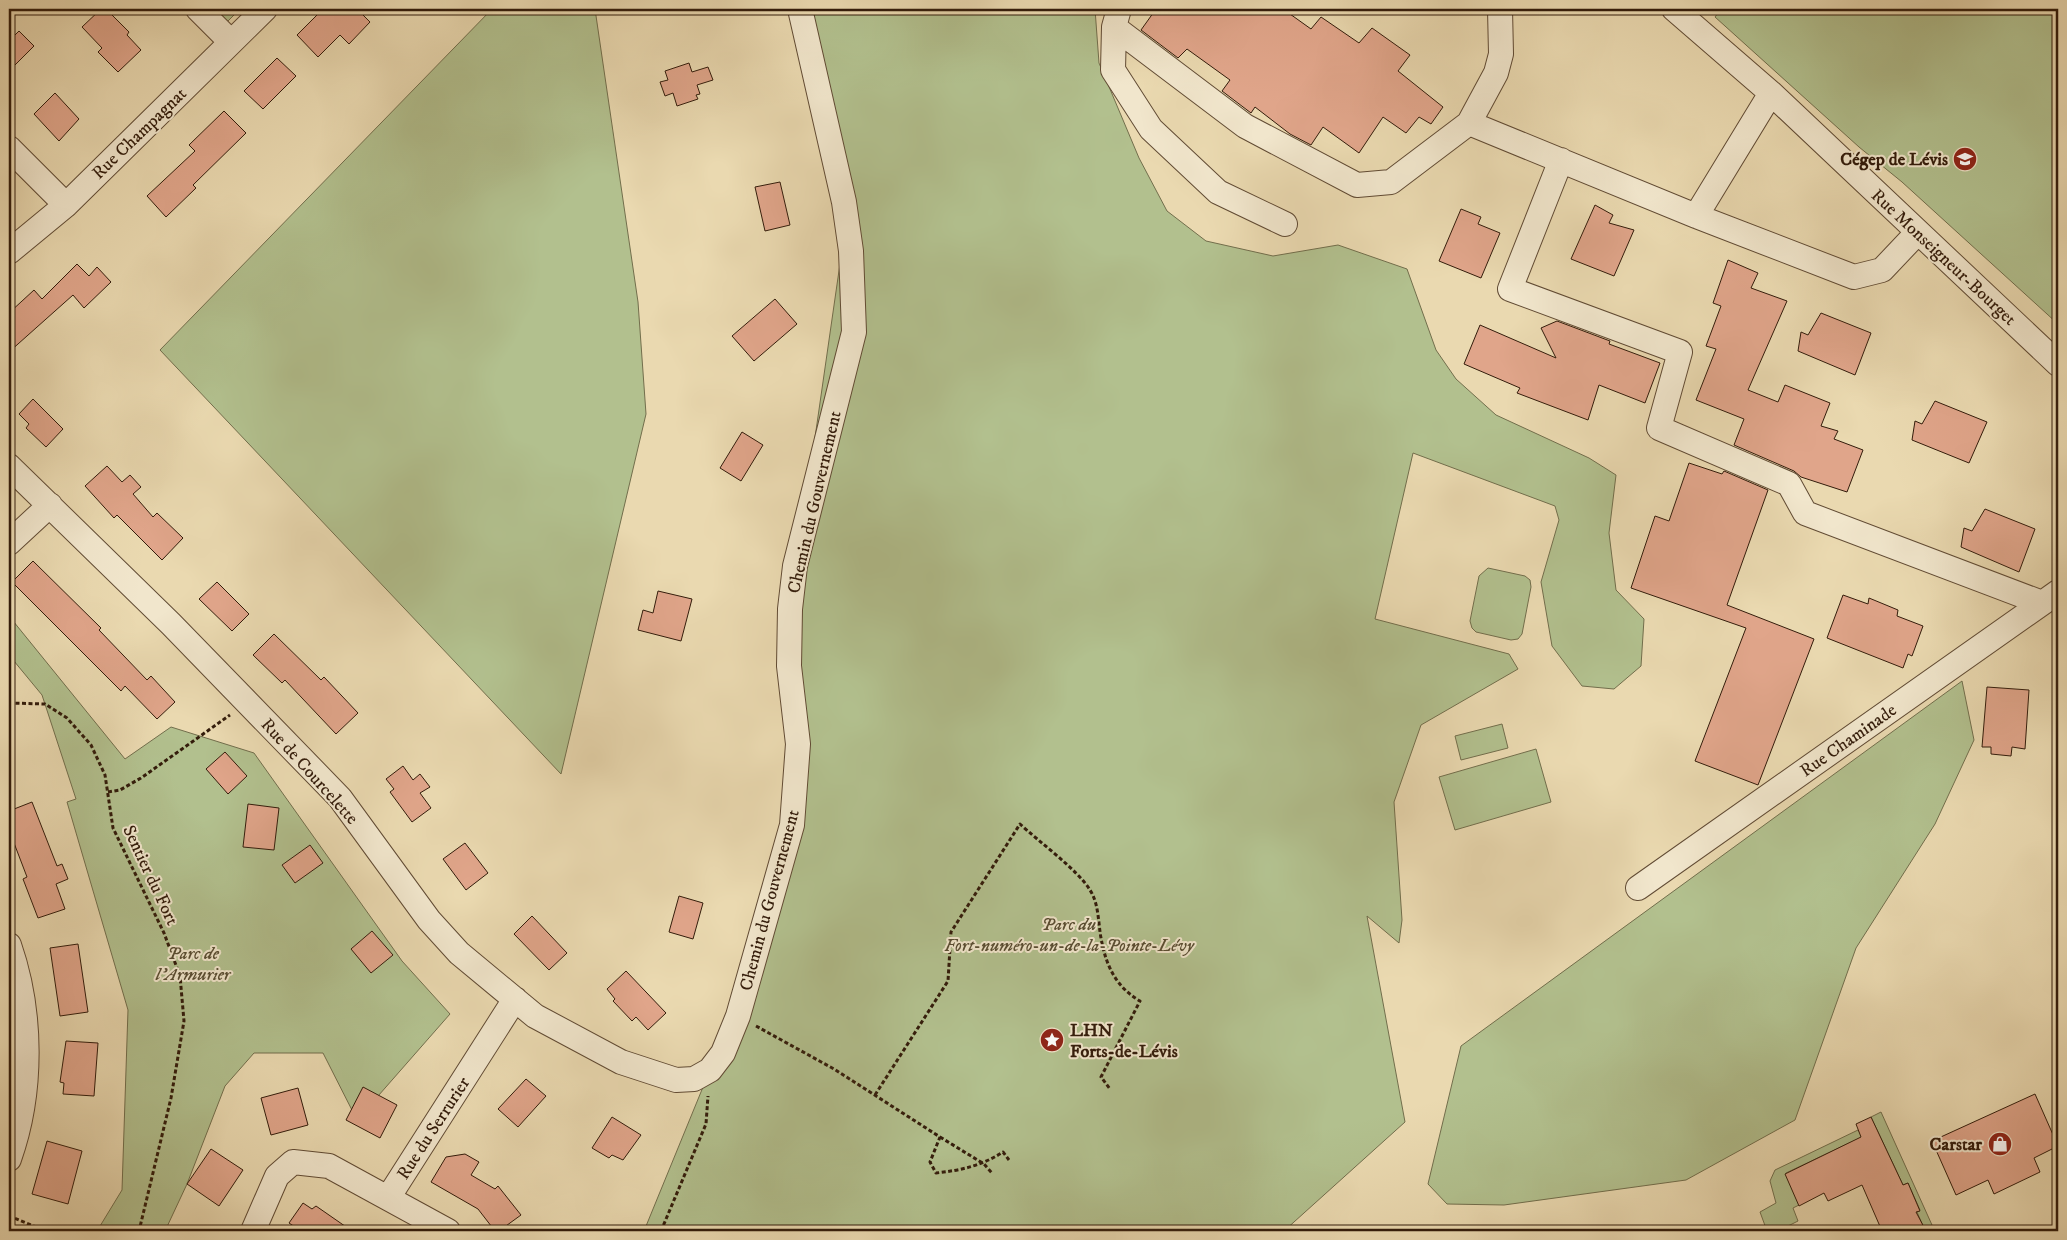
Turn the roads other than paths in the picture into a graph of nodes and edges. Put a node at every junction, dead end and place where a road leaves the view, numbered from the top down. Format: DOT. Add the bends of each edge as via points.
graph roads {
  1 [pos="198,9"];
  2 [pos="265,9"];
  3 [pos="800,9"];
  4 [pos="1500,9"];
  5 [pos="1688,13"];
  6 [pos="1116,18"];
  7 [pos="231,42"];
  8 [pos="1771,93"];
  9 [pos="1469,122"];
  10 [pos="9,148"];
  11 [pos="1561,160"];
  12 [pos="66,205"];
  13 [pos="1696,216"];
  14 [pos="1284,224"];
  15 [pos="1918,232"];
  16 [pos="9,252"];
  17 [pos="2058,364"];
  18 [pos="9,466"];
  19 [pos="50,505"];
  20 [pos="9,543"];
  21 [pos="2050,597"];
  22 [pos="1638,888"];
  23 [pos="9,945"];
  24 [pos="515,999"];
  25 [pos="710,1070"];
  26 [pos="9,1159"];
  27 [pos="388,1198"];
  28 [pos="252,1231"];
  29 [pos="448,1231"];
  1 -- 7 [label="street"];
  2 -- 7 [label="street, Rue Champagnat"];
  3 -- 25 [label="street, Chemin du Gouvernement" via="844,202 851,251 854,332 796,566 790,609 789,666 798,744 792,825 738,1016 723,1053"];
  4 -- 9 [label="street" via="1501,54 1496,73"];
  5 -- 8 [label="street, Rue Monseigneur-Bourget"];
  6 -- 9 [label="street" via="1245,126 1357,185 1391,182"];
  6 -- 14 [label="street" via="1113,70 1151,128 1218,192"];
  7 -- 12 [label="street, Rue Champagnat"];
  8 -- 13 [label="street"];
  8 -- 15 [label="street, Rue Monseigneur-Bourget"];
  9 -- 11 [label="street"];
  10 -- 12 [label="street"];
  11 -- 13 [label="street"];
  11 -- 21 [label="street" via="1510,289 1680,352 1659,428 1789,484 1805,513"];
  12 -- 16 [label="street, Rue Champagnat"];
  13 -- 15 [label="street" via="1854,277 1882,270"];
  15 -- 17 [label="street, Rue Monseigneur-Bourget"];
  18 -- 19 [label="street, Rue de Courcelette"];
  19 -- 20 [label="street"];
  19 -- 24 [label="street, Rue de Courcelette" via="340,798 429,920 459,953"];
  21 -- 22 [label="street, Rue Chaminade"];
  23 -- 26 [label="street" via="24,1009 25,1049 23,1104"];
  24 -- 25 [label="street, Rue de Courcelette" via="535,1016 621,1062 676,1080 694,1079"];
  24 -- 27 [label="street, Rue du Serrurier"];
  27 -- 28 [label="street" via="329,1166 293,1162 277,1176"];
  27 -- 29 [label="street, Rue du Serrurier"];
}
